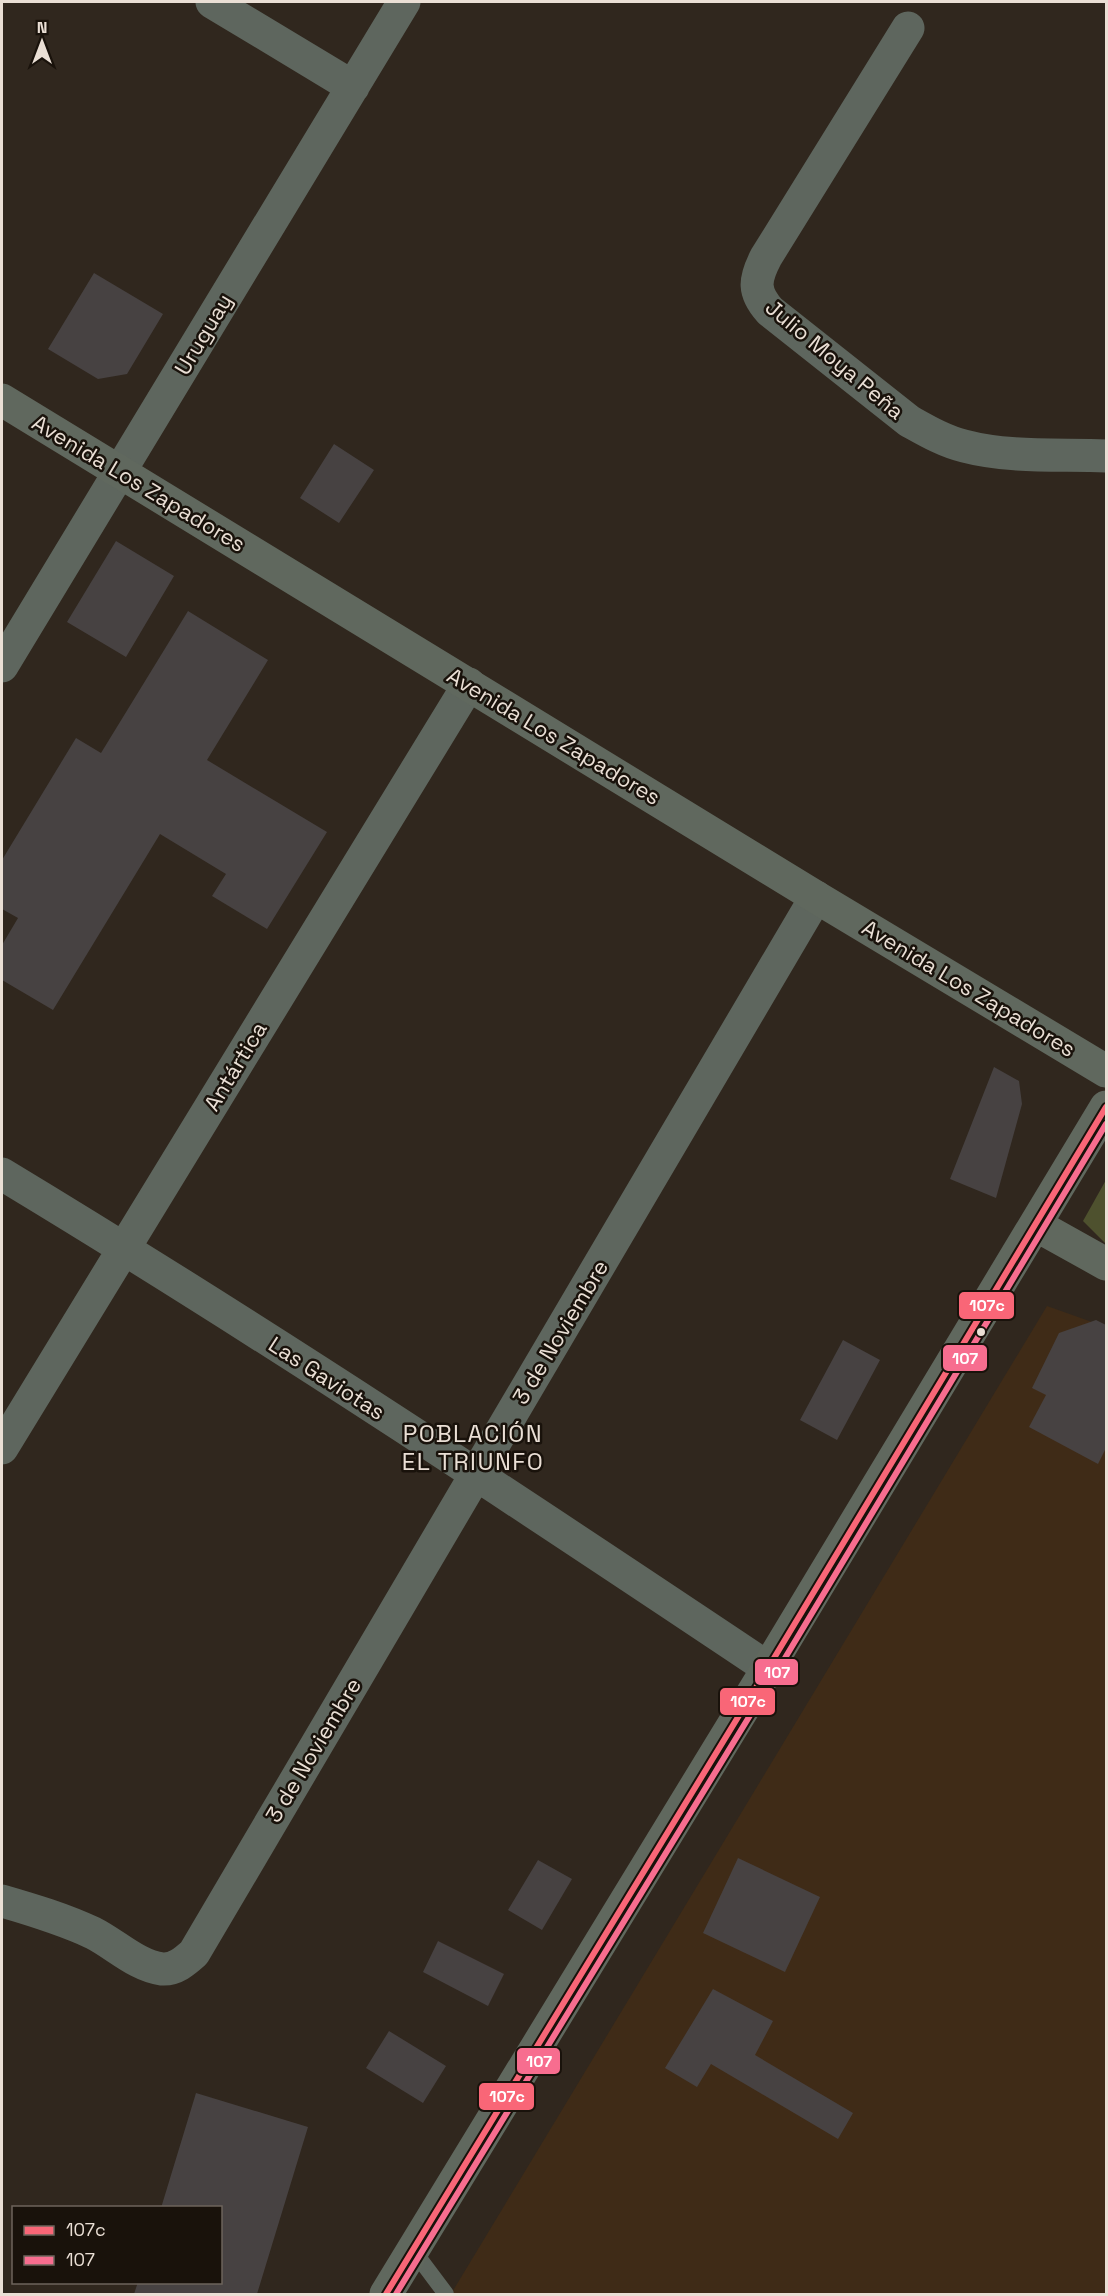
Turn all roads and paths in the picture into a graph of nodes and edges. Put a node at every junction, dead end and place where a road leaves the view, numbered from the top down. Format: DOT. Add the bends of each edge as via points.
graph roads {
  1 [pos="212,2"];
  2 [pos="404,2"];
  3 [pos="908,28"];
  4 [pos="352,87"];
  5 [pos="2,400"];
  6 [pos="1107,456"];
  7 [pos="120,472"];
  8 [pos="2,666"];
  9 [pos="469,684"];
  10 [pos="816,897"];
  11 [pos="1107,1071"];
  12 [pos="1107,1107"];
  13 [pos="2,1174"];
  14 [pos="1036,1226"];
  15 [pos="124,1248"];
  16 [pos="1107,1264"];
  17 [pos="2,1448"];
  18 [pos="477,1473"];
  19 [pos="768,1668"];
  20 [pos="2,1900"];
  21 [pos="413,2250"];
  22 [pos="386,2295"];
  23 [pos="446,2295"];
  1 -- 4 [label="street"];
  2 -- 4 [label="street, Uruguay"];
  3 -- 6 [label="street, Julio Moya Peña" via="766,257 757,278 761,301 909,421 934,435 961,446 999,453"];
  4 -- 7 [label="street, Uruguay"];
  5 -- 7 [label="main road, Avenida Los Zapadores"];
  7 -- 8 [label="street, Uruguay"];
  7 -- 9 [label="main road, Avenida Los Zapadores"];
  9 -- 10 [label="main road, Avenida Los Zapadores"];
  9 -- 15 [label="street, Antártica"];
  10 -- 11 [label="main road, Avenida Los Zapadores"];
  10 -- 18 [label="street, 3 de Noviembre"];
  12 -- 14 [label="main road"];
  13 -- 15 [label="street, Las Gaviotas"];
  14 -- 16 [label="main road"];
  14 -- 19 [label="main road"];
  15 -- 17 [label="street, Antártica"];
  15 -- 18 [label="street, Las Gaviotas"];
  18 -- 19 [label="street, Las Gaviotas"];
  18 -- 20 [label="street, 3 de Noviembre" via="194,1953 174,1968 152,1966 56,1917"];
  19 -- 21 [label="main road"];
  21 -- 22 [label="main road"];
  21 -- 23 [label="lane"];
}
